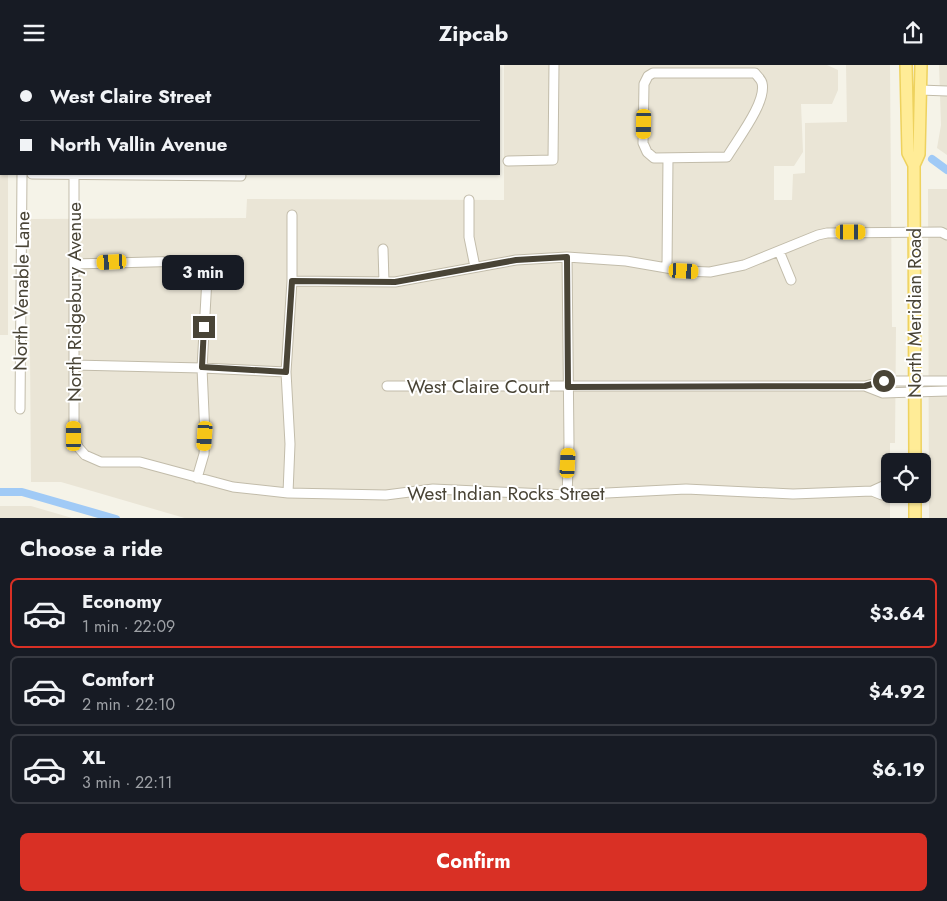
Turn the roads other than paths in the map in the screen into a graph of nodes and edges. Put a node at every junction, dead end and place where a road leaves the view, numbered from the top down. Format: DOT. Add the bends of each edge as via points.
graph roads {
  1 [pos="554,65"];
  2 [pos="906,65"];
  3 [pos="921,65"];
  4 [pos="920,91"];
  5 [pos="947,91"];
  6 [pos="907,119"];
  7 [pos="920,119"];
  8 [pos="668,158"];
  9 [pos="508,161"];
  10 [pos="914,165"];
  11 [pos="22,175"];
  12 [pos="71,175"];
  13 [pos="229,175"];
  14 [pos="241,176"];
  15 [pos="469,200"];
  16 [pos="292,215"];
  17 [pos="914,232"];
  18 [pos="947,235"];
  19 [pos="383,249"];
  20 [pos="779,251"];
  21 [pos="567,257"];
  22 [pos="74,264"];
  23 [pos="475,267"];
  24 [pos="667,268"];
  25 [pos="791,280"];
  26 [pos="292,281"];
  27 [pos="384,282"];
  28 [pos="74,365"];
  29 [pos="202,367"];
  30 [pos="286,372"];
  31 [pos="947,381"];
  32 [pos="387,386"];
  33 [pos="568,387"];
  34 [pos="915,387"];
  35 [pos="947,391"];
  36 [pos="20,409"];
  37 [pos="915,453"];
  38 [pos="85,455"];
  39 [pos="197,477"];
  40 [pos="881,487"];
  41 [pos="872,491"];
  42 [pos="288,493"];
  43 [pos="567,495"];
  44 [pos="881,495"];
  45 [pos="915,503"];
  46 [pos="915,518"];
  1 -- 9 [label="street" via="553,160"];
  2 -- 6 [label="main road, North Meridian Road"];
  3 -- 4 [label="main road, North Meridian Road"];
  4 -- 5 [label="street"];
  4 -- 7 [label="main road, North Meridian Road"];
  6 -- 7 [label="main road"];
  6 -- 10 [label="main road, North Meridian Road" via="908,153"];
  7 -- 10 [label="main road, North Meridian Road" via="919,154"];
  8 -- 8 [label="street" via="654,158 643,143 644,84 648,76 653,73 755,73 762,83 762,97 727,157"];
  8 -- 24 [label="street"];
  10 -- 17 [label="main road, North Meridian Road"];
  11 -- 36 [label="street, North Venable Lane"];
  12 -- 13 [label="street"];
  12 -- 22 [label="street, North Ridgebury Avenue"];
  13 -- 14 [label="street"];
  15 -- 23 [label="street"];
  16 -- 26 [label="street"];
  17 -- 18 [label="street"];
  17 -- 20 [label="street" via="827,233"];
  17 -- 34 [label="main road, North Meridian Road"];
  19 -- 27 [label="street"];
  20 -- 24 [label="street" via="719,271"];
  20 -- 25 [label="street"];
  21 -- 23 [label="street"];
  21 -- 24 [label="street"];
  21 -- 33 [label="street"];
  22 -- 28 [label="street, North Ridgebury Avenue"];
  22 -- 29 [label="street" via="189,261 202,264 207,277"];
  23 -- 27 [label="street"];
  26 -- 27 [label="street"];
  26 -- 30 [label="street"];
  28 -- 29 [label="street"];
  28 -- 38 [label="street, North Ridgebury Avenue" via="74,436"];
  29 -- 30 [label="street"];
  29 -- 39 [label="street" via="205,436"];
  30 -- 42 [label="street" via="290,444"];
  31 -- 34 [label="street"];
  32 -- 33 [label="street, West Claire Court"];
  33 -- 34 [label="street, West Claire Court" via="865,386 884,381"];
  33 -- 43 [label="street"];
  34 -- 35 [label="street"];
  34 -- 37 [label="main road, North Meridian Road"];
  38 -- 39 [label="street, West Indian Rocks Street" via="101,463 140,463"];
  39 -- 42 [label="street, West Indian Rocks Street" via="233,487"];
  40 -- 41 [label="street, West Indian Rocks Street"];
  41 -- 43 [label="street, West Indian Rocks Street" via="793,495 686,489"];
  41 -- 44 [label="street, West Indian Rocks Street"];
  42 -- 43 [label="street, West Indian Rocks Street" via="386,495 432,489"];
  45 -- 46 [label="main road"];
}
